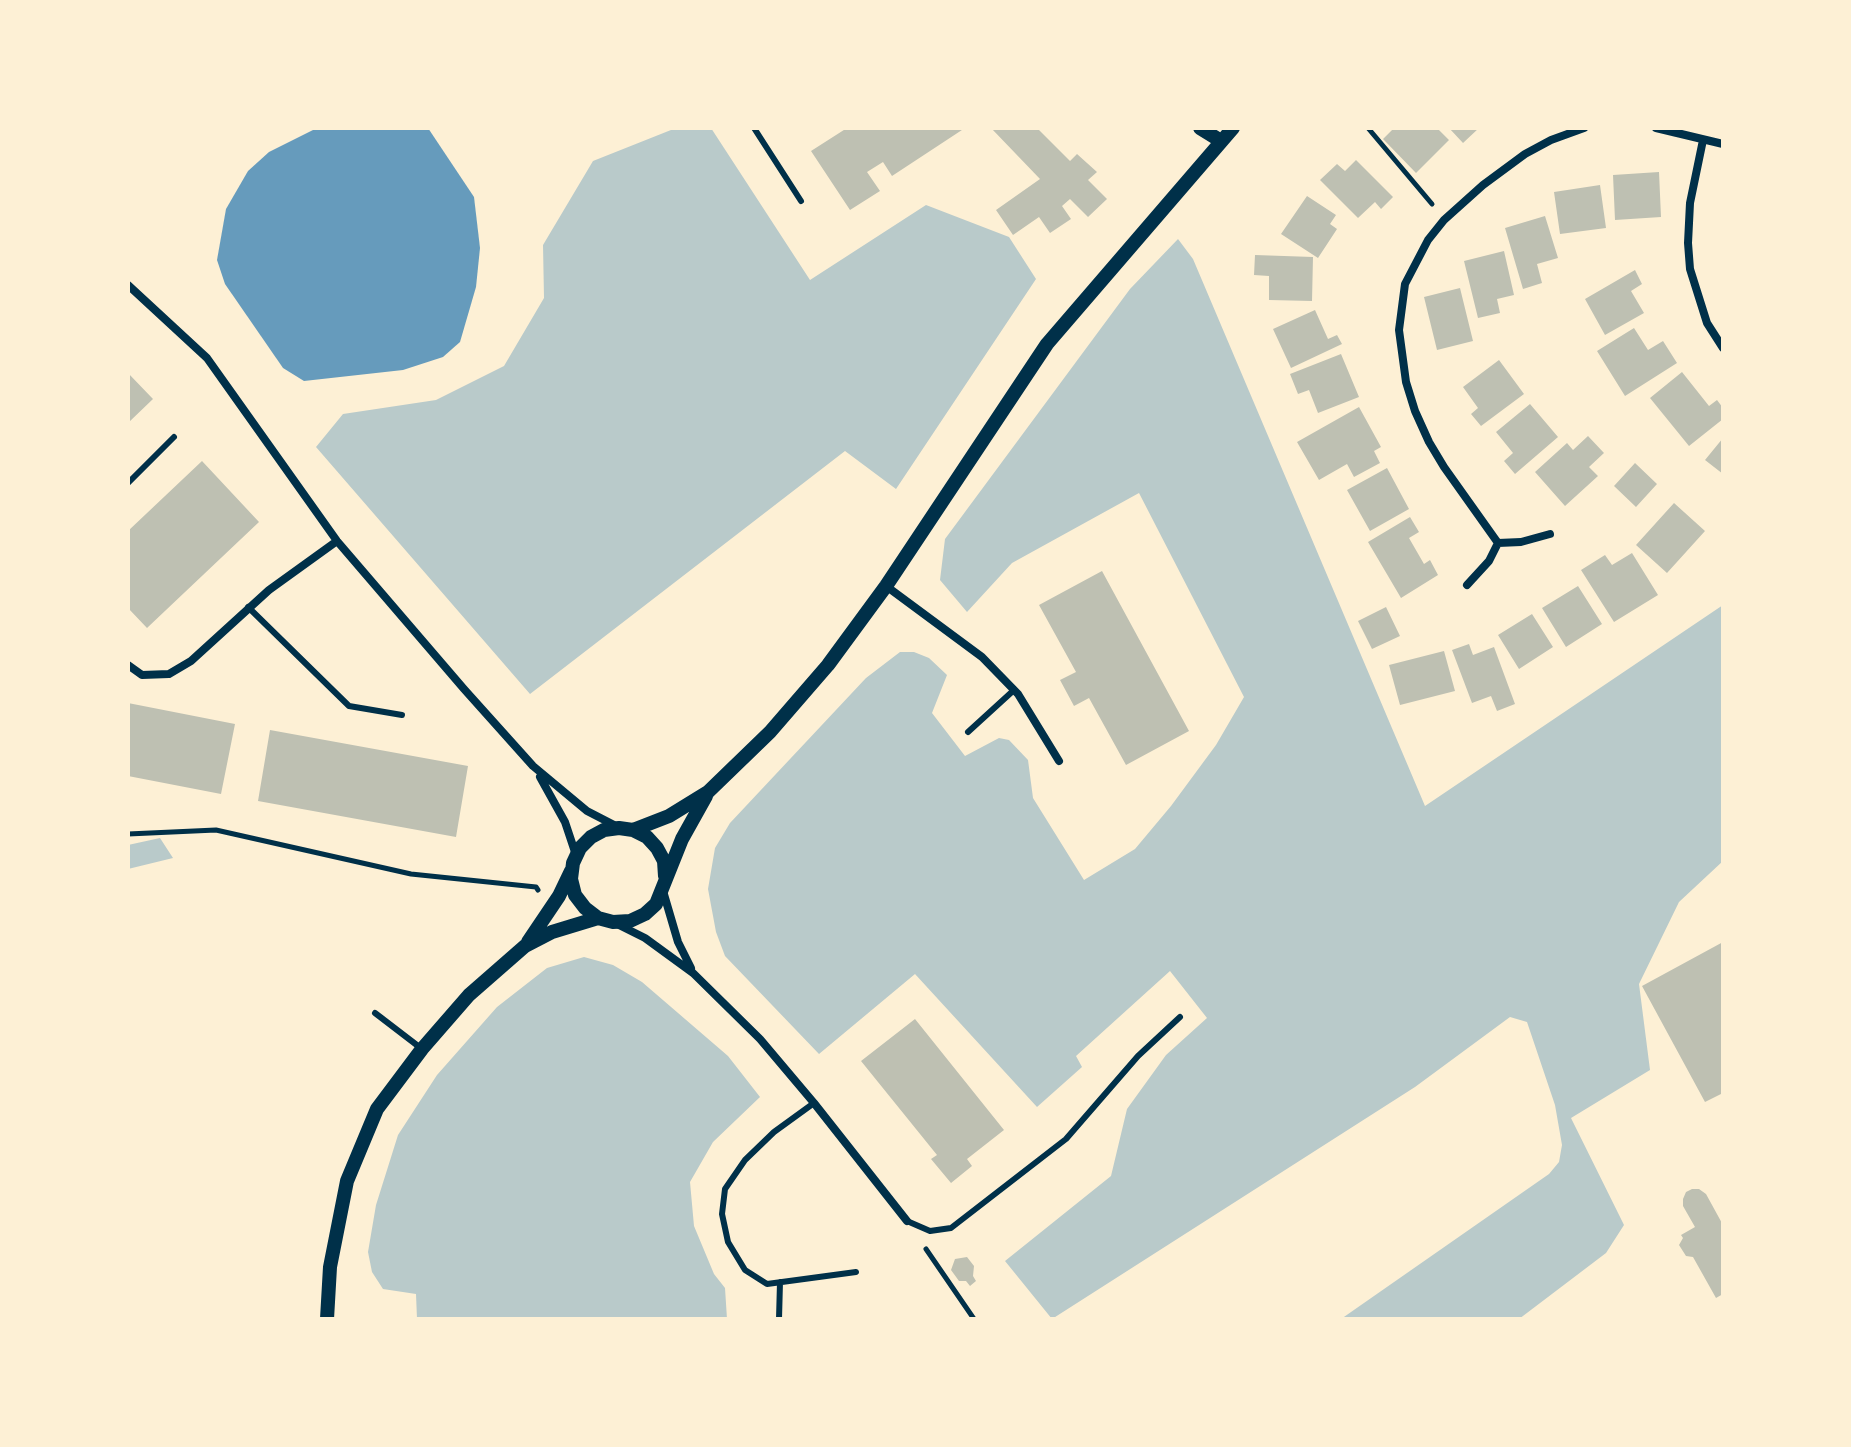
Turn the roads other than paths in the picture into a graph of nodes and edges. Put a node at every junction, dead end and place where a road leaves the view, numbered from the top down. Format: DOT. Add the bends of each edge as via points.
graph roads {
  1 [pos="754,128"];
  2 [pos="1200,128"];
  3 [pos="1233,128"];
  4 [pos="1584,128"];
  5 [pos="1656,128"];
  6 [pos="1703,140"];
  7 [pos="1221,141"];
  8 [pos="1723,144"];
  9 [pos="801,201"];
  10 [pos="128,285"];
  11 [pos="1723,348"];
  12 [pos="174,437"];
  13 [pos="128,483"];
  14 [pos="1550,534"];
  15 [pos="337,541"];
  16 [pos="1498,543"];
  17 [pos="1467,585"];
  18 [pos="886,586"];
  19 [pos="248,607"];
  20 [pos="128,665"];
  21 [pos="1014,690"];
  22 [pos="402,715"];
  23 [pos="968,732"];
  24 [pos="1059,761"];
  25 [pos="533,766"];
  26 [pos="708,792"];
  27 [pos="626,829"];
  28 [pos="574,863"];
  29 [pos="664,883"];
  30 [pos="598,918"];
  31 [pos="613,922"];
  32 [pos="525,946"];
  33 [pos="693,973"];
  34 [pos="375,1013"];
  35 [pos="1180,1017"];
  36 [pos="422,1049"];
  37 [pos="814,1103"];
  38 [pos="907,1221"];
  39 [pos="856,1272"];
  40 [pos="780,1282"];
  41 [pos="327,1319"];
  42 [pos="779,1319"];
  1 -- 9 [label="lane"];
  2 -- 7 [label="street"];
  3 -- 7 [label="street"];
  4 -- 16 [label="street" via="1525,154 1483,185 1428,240 1405,284 1399,330 1415,411 1429,442"];
  5 -- 6 [label="street"];
  6 -- 8 [label="street"];
  6 -- 11 [label="street" via="1690,203 1690,269 1707,323"];
  7 -- 18 [label="street" via="1047,344"];
  10 -- 15 [label="street" via="207,358"];
  12 -- 13 [label="lane"];
  14 -- 16 [label="street"];
  15 -- 19 [label="street"];
  15 -- 25 [label="street"];
  16 -- 17 [label="street"];
  18 -- 21 [label="street" via="982,657"];
  18 -- 26 [label="street" via="828,665"];
  19 -- 20 [label="street" via="191,661 169,674 142,675"];
  19 -- 22 [label="lane" via="349,706"];
  21 -- 23 [label="lane"];
  21 -- 24 [label="street"];
  25 -- 27 [label="street" via="587,811"];
  25 -- 28 [label="street" via="565,822"];
  26 -- 27 [label="street" via="669,816"];
  26 -- 29 [label="street"];
  27 -- 28 [label="street" via="591,837"];
  27 -- 29 [label="street" via="647,837 657,848 664,861"];
  28 -- 30 [label="street" via="575,895"];
  28 -- 32 [label="street"];
  29 -- 31 [label="street" via="656,904 645,914"];
  29 -- 33 [label="street" via="678,942"];
  30 -- 31 [label="street"];
  30 -- 32 [label="street"];
  31 -- 33 [label="street"];
  32 -- 36 [label="street" via="469,995"];
  33 -- 37 [label="street" via="760,1039"];
  34 -- 36 [label="lane"];
  35 -- 38 [label="lane" via="1138,1056 1066,1139 951,1228 930,1231"];
  36 -- 41 [label="street" via="377,1109 347,1181 330,1267"];
  37 -- 38 [label="street"];
  37 -- 40 [label="lane" via="764,1141 725,1189 722,1214 728,1242 745,1270 767,1284"];
  39 -- 40 [label="lane"];
  40 -- 42 [label="lane"];
}
